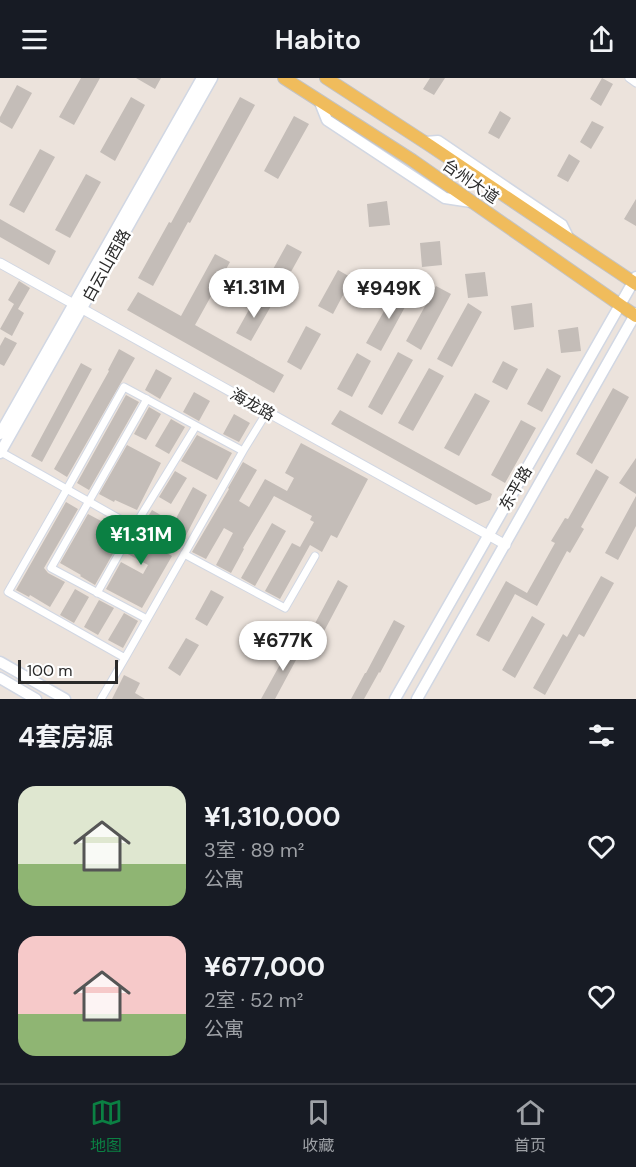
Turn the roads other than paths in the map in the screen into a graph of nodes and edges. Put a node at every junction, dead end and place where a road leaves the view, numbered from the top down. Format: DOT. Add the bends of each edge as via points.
graph roads {
  1 [pos="202,78"];
  2 [pos="212,78"];
  3 [pos="284,78"];
  4 [pos="326,78"];
  5 [pos="629,78"];
  6 [pos="636,82"];
  7 [pos="0,263"];
  8 [pos="635,281"];
  9 [pos="620,304"];
  10 [pos="78,306"];
  11 [pos="636,315"];
  12 [pos="147,399"];
  13 [pos="267,412"];
  14 [pos="196,426"];
  15 [pos="0,434"];
  16 [pos="243,451"];
  17 [pos="0,452"];
  18 [pos="67,489"];
  19 [pos="90,502"];
  20 [pos="134,527"];
  21 [pos="488,535"];
  22 [pos="506,545"];
  23 [pos="184,554"];
  24 [pos="315,556"];
  25 [pos="97,594"];
  26 [pos="147,619"];
  27 [pos="125,658"];
  28 [pos="0,662"];
  29 [pos="0,678"];
  30 [pos="36,699"];
  31 [pos="65,699"];
  32 [pos="101,699"];
  33 [pos="395,699"];
  34 [pos="417,699"];
  1 -- 10 [label="main road, 白云山西路"];
  2 -- 10 [label="main road, 白云山西路"];
  3 -- 9 [label="main road, 台州大道" via="412,160"];
  4 -- 8 [label="main road, 台州大道"];
  5 -- 6 [label="street"];
  7 -- 10 [label="street, 海龙路"];
  8 -- 9 [label="main road, 东平路"];
  9 -- 11 [label="main road, 台州大道"];
  9 -- 21 [label="main road, 东平路"];
  10 -- 13 [label="street, 海龙路"];
  10 -- 15 [label="main road, 白云山西路"];
  10 -- 17 [label="main road, 白云山西路"];
  11 -- 22 [label="main road, 东平路"];
  12 -- 14 [label="street"];
  12 -- 18 [label="street" via="124,387"];
  12 -- 19 [label="street"];
  13 -- 16 [label="street"];
  13 -- 21 [label="street, 海龙路"];
  14 -- 16 [label="street"];
  14 -- 20 [label="street"];
  16 -- 23 [label="street"];
  17 -- 18 [label="street"];
  18 -- 19 [label="street"];
  18 -- 27 [label="street" via="8,592"];
  19 -- 20 [label="street"];
  19 -- 25 [label="street" via="51,568"];
  20 -- 25 [label="street"];
  21 -- 22 [label="street, 海龙路"];
  21 -- 33 [label="main road, 东平路"];
  22 -- 34 [label="main road, 东平路"];
  23 -- 24 [label="street" via="285,608"];
  23 -- 26 [label="street"];
  25 -- 26 [label="street"];
  26 -- 27 [label="street"];
  27 -- 32 [label="street"];
  28 -- 31 [label="main road"];
  29 -- 30 [label="main road"];
}
